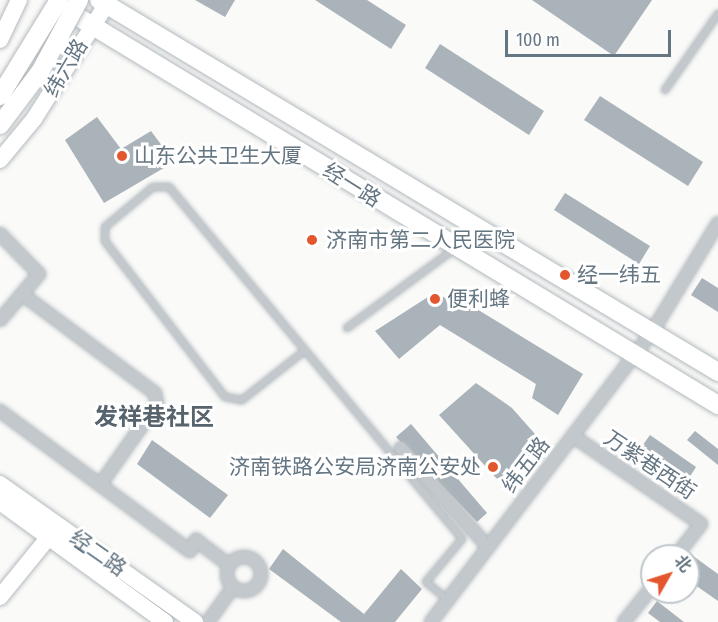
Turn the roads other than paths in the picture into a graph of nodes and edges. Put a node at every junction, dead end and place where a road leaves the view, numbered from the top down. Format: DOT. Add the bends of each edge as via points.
graph roads {
  1 [pos="19,0"];
  2 [pos="50,0"];
  3 [pos="59,0"];
  4 [pos="73,0"];
  5 [pos="79,0"];
  6 [pos="104,2"];
  7 [pos="718,14"];
  8 [pos="93,27"];
  9 [pos="0,40"];
  10 [pos="665,90"];
  11 [pos="0,96"];
  12 [pos="0,125"];
  13 [pos="0,160"];
  14 [pos="718,223"];
  15 [pos="0,234"];
  16 [pos="455,248"];
  17 [pos="22,294"];
  18 [pos="0,320"];
  19 [pos="347,328"];
  20 [pos="652,332"];
  21 [pos="303,352"];
  22 [pos="635,355"];
  23 [pos="718,372"];
  24 [pos="718,405"];
  25 [pos="0,411"];
  26 [pos="573,436"];
  27 [pos="401,448"];
  28 [pos="0,484"];
  29 [pos="100,485"];
  30 [pos="0,502"];
  31 [pos="54,531"];
  32 [pos="685,544"];
  33 [pos="489,547"];
  34 [pos="229,565"];
  35 [pos="233,587"];
  36 [pos="0,597"];
  37 [pos="448,600"];
  38 [pos="640,604"];
  39 [pos="159,620"];
  40 [pos="628,621"];
  41 [pos="195,622"];
  42 [pos="208,622"];
  43 [pos="431,622"];
  1 -- 9 [label="street"];
  2 -- 8 [label="main road, 经一路"];
  3 -- 11 [label="main road, bridge"];
  4 -- 6 [label="street, 纬六路" via="93,12"];
  5 -- 12 [label="main road, bridge" via="40,72"];
  6 -- 8 [label="street, 纬六路"];
  6 -- 20 [label="main road, 经一路"];
  7 -- 10 [label="lane"];
  8 -- 13 [label="street, 纬六路" via="34,119"];
  8 -- 16 [label="main road, 经一路"];
  14 -- 20 [label="street, 纬五路"];
  15 -- 17 [label="street" via="39,274"];
  16 -- 19 [label="lane"];
  16 -- 22 [label="main road, 经一路"];
  17 -- 18 [label="street"];
  17 -- 29 [label="street" via="155,393 156,404"];
  20 -- 22 [label="street, 纬五路"];
  20 -- 23 [label="main road, 经一路"];
  21 -- 21 [label="lane" via="242,400 225,397 105,241 105,226 153,187 169,188"];
  21 -- 37 [label="lane" via="462,539 426,582"];
  22 -- 24 [label="main road, 经一路"];
  22 -- 26 [label="street, 纬五路"];
  25 -- 29 [label="street"];
  26 -- 32 [label="street, 万紫巷西街" via="701,524"];
  26 -- 33 [label="street, 纬五路"];
  27 -- 33 [label="street"];
  28 -- 31 [label="street, 经二路"];
  29 -- 34 [label="street" via="190,551 196,540"];
  30 -- 31 [label="street, 经二路"];
  31 -- 36 [label="street"];
  31 -- 39 [label="street, 经二路"];
  31 -- 41 [label="street, 经二路"];
  33 -- 37 [label="street, 纬五路"];
  34 -- 35 [label="street"];
  34 -- 35 [label="street" via="248,557 261,572 252,589"];
  35 -- 42 [label="street"];
  37 -- 43 [label="street, 纬五路"];
  38 -- 40 [label="street"];
}
